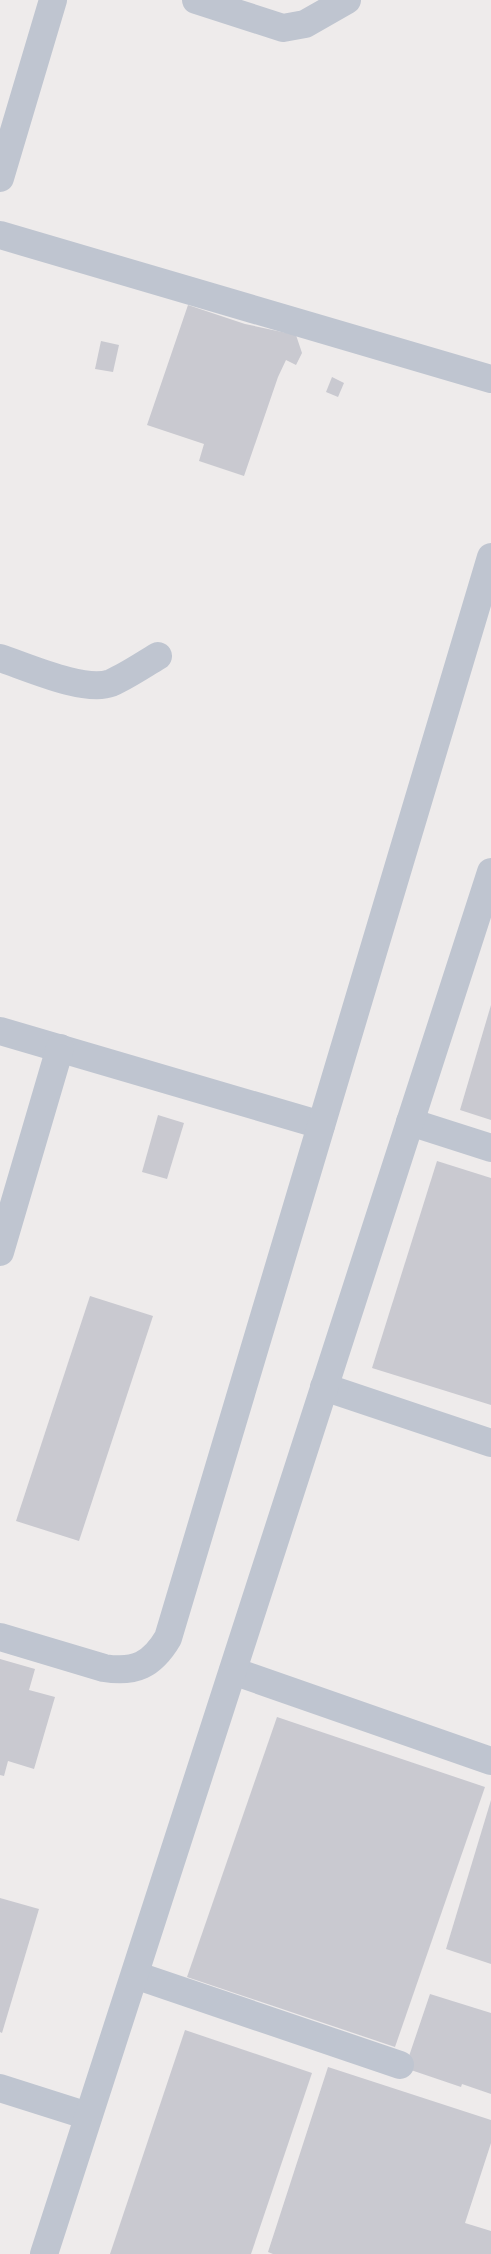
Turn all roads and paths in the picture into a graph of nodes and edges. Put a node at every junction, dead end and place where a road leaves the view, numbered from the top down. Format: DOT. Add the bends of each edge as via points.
graph roads {
  1 [pos="53,0"];
  2 [pos="196,0"];
  3 [pos="348,0"];
  4 [pos="2,161"];
  5 [pos="0,236"];
  6 [pos="491,379"];
  7 [pos="491,557"];
  8 [pos="158,656"];
  9 [pos="0,658"];
  10 [pos="491,872"];
  11 [pos="0,1031"];
  12 [pos="60,1048"];
  13 [pos="410,1122"];
  14 [pos="321,1125"];
  15 [pos="491,1148"];
  16 [pos="0,1252"];
  17 [pos="324,1387"];
  18 [pos="491,1442"];
  19 [pos="0,1637"];
  20 [pos="233,1672"];
  21 [pos="491,1761"];
  22 [pos="135,1975"];
  23 [pos="400,2064"];
  24 [pos="0,2088"];
  25 [pos="88,2116"];
  26 [pos="44,2254"];
  1 -- 4 [label="street"];
  2 -- 3 [label="street" via="288,28 305,24"];
  5 -- 6 [label="street"];
  7 -- 14 [label="street"];
  8 -- 9 [label="street" via="110,683 94,686 78,684"];
  10 -- 13 [label="street"];
  11 -- 12 [label="street"];
  12 -- 14 [label="street"];
  12 -- 16 [label="street"];
  13 -- 15 [label="street"];
  13 -- 17 [label="street"];
  14 -- 19 [label="street" via="168,1638 160,1651 135,1668 119,1670"];
  17 -- 18 [label="street"];
  17 -- 20 [label="street"];
  20 -- 21 [label="street"];
  20 -- 22 [label="street"];
  22 -- 23 [label="street"];
  22 -- 25 [label="street"];
  24 -- 25 [label="street"];
  25 -- 26 [label="street"];
}
